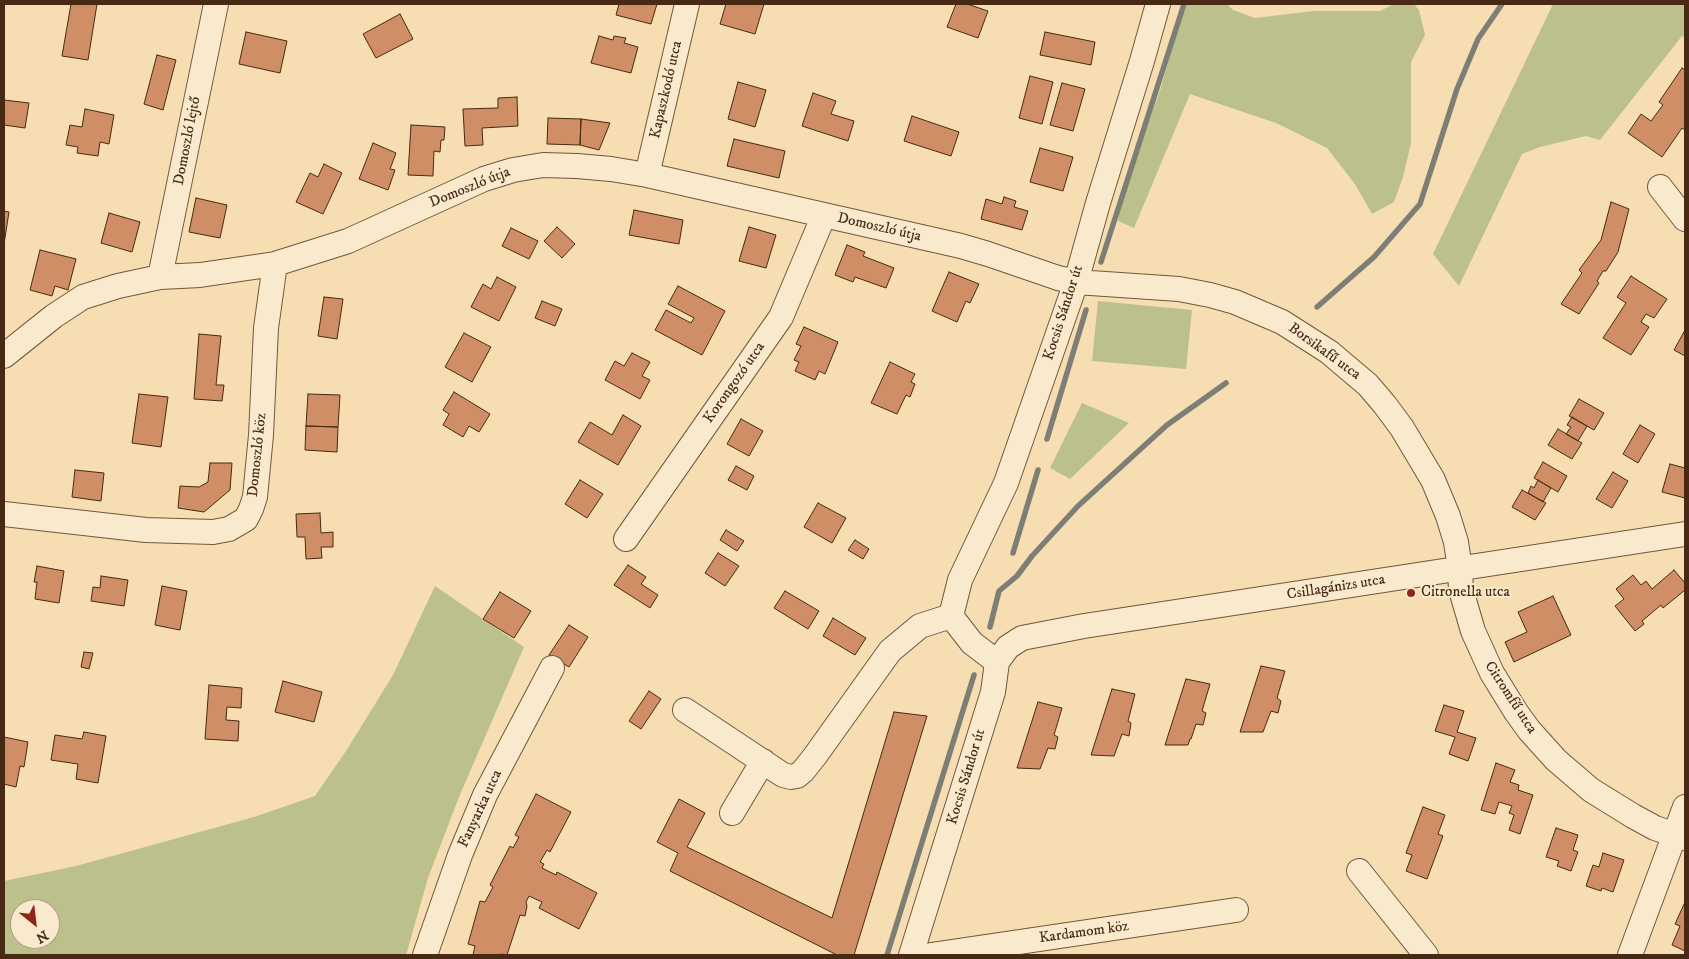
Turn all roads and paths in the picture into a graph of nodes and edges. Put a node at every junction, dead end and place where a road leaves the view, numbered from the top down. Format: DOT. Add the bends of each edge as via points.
graph roads {
  1 [pos="216,4"];
  2 [pos="687,4"];
  3 [pos="1158,4"];
  4 [pos="647,176"];
  5 [pos="1662,185"];
  6 [pos="824,215"];
  7 [pos="1685,219"];
  8 [pos="275,264"];
  9 [pos="160,277"];
  10 [pos="1076,282"];
  11 [pos="4,356"];
  12 [pos="4,514"];
  13 [pos="1685,534"];
  14 [pos="626,539"];
  15 [pos="1460,569"];
  16 [pos="951,616"];
  17 [pos="998,662"];
  18 [pos="552,668"];
  19 [pos="685,710"];
  20 [pos="763,761"];
  21 [pos="1685,807"];
  22 [pos="732,813"];
  23 [pos="1680,837"];
  24 [pos="1359,871"];
  25 [pos="1236,910"];
  26 [pos="425,955"];
  27 [pos="911,955"];
  28 [pos="931,955"];
  29 [pos="1426,955"];
  30 [pos="1630,955"];
  1 -- 9 [label="street, Domoszló lejtő"];
  2 -- 4 [label="street, Kapaszkodó utca"];
  3 -- 10 [label="street, Kocsis Sándor út"];
  4 -- 6 [label="street, Domoszló útja"];
  4 -- 8 [label="street, Domoszló útja" via="578,166 513,170 484,179 348,240"];
  5 -- 7 [label="street"];
  6 -- 10 [label="street, Domoszló útja" via="988,254"];
  6 -- 14 [label="street, Korongozó utca" via="782,317"];
  8 -- 9 [label="street, Domoszló útja" via="200,275"];
  8 -- 12 [label="street, Domoszló köz" via="266,328 255,497 246,519 229,529 213,532 146,530"];
  9 -- 11 [label="street, Domoszló útja" via="83,297"];
  10 -- 15 [label="street, Borsikafű utca" via="1178,288 1210,295 1282,322 1329,352 1368,385 1419,454 1448,516"];
  10 -- 16 [label="street, Kocsis Sándor út" via="1006,483 960,580"];
  13 -- 15 [label="street, Csillagánizs utca"];
  15 -- 17 [label="street, Csillagánizs utca" via="1022,638 1008,647"];
  15 -- 23 [label="street, Citromfű utca" via="1460,590 1481,651 1529,730 1556,760 1591,790 1633,816"];
  16 -- 17 [label="street" via="972,643"];
  16 -- 20 [label="street" via="920,626 890,651 803,772 791,777 783,775"];
  17 -- 27 [label="street, Kocsis Sándor út" via="993,692"];
  18 -- 26 [label="street, Fanyarka utca" via="485,795"];
  19 -- 20 [label="street"];
  20 -- 22 [label="street"];
  21 -- 23 [label="street"];
  23 -- 30 [label="street"];
  24 -- 29 [label="street"];
  25 -- 28 [label="street, Kardamom köz"];
}
